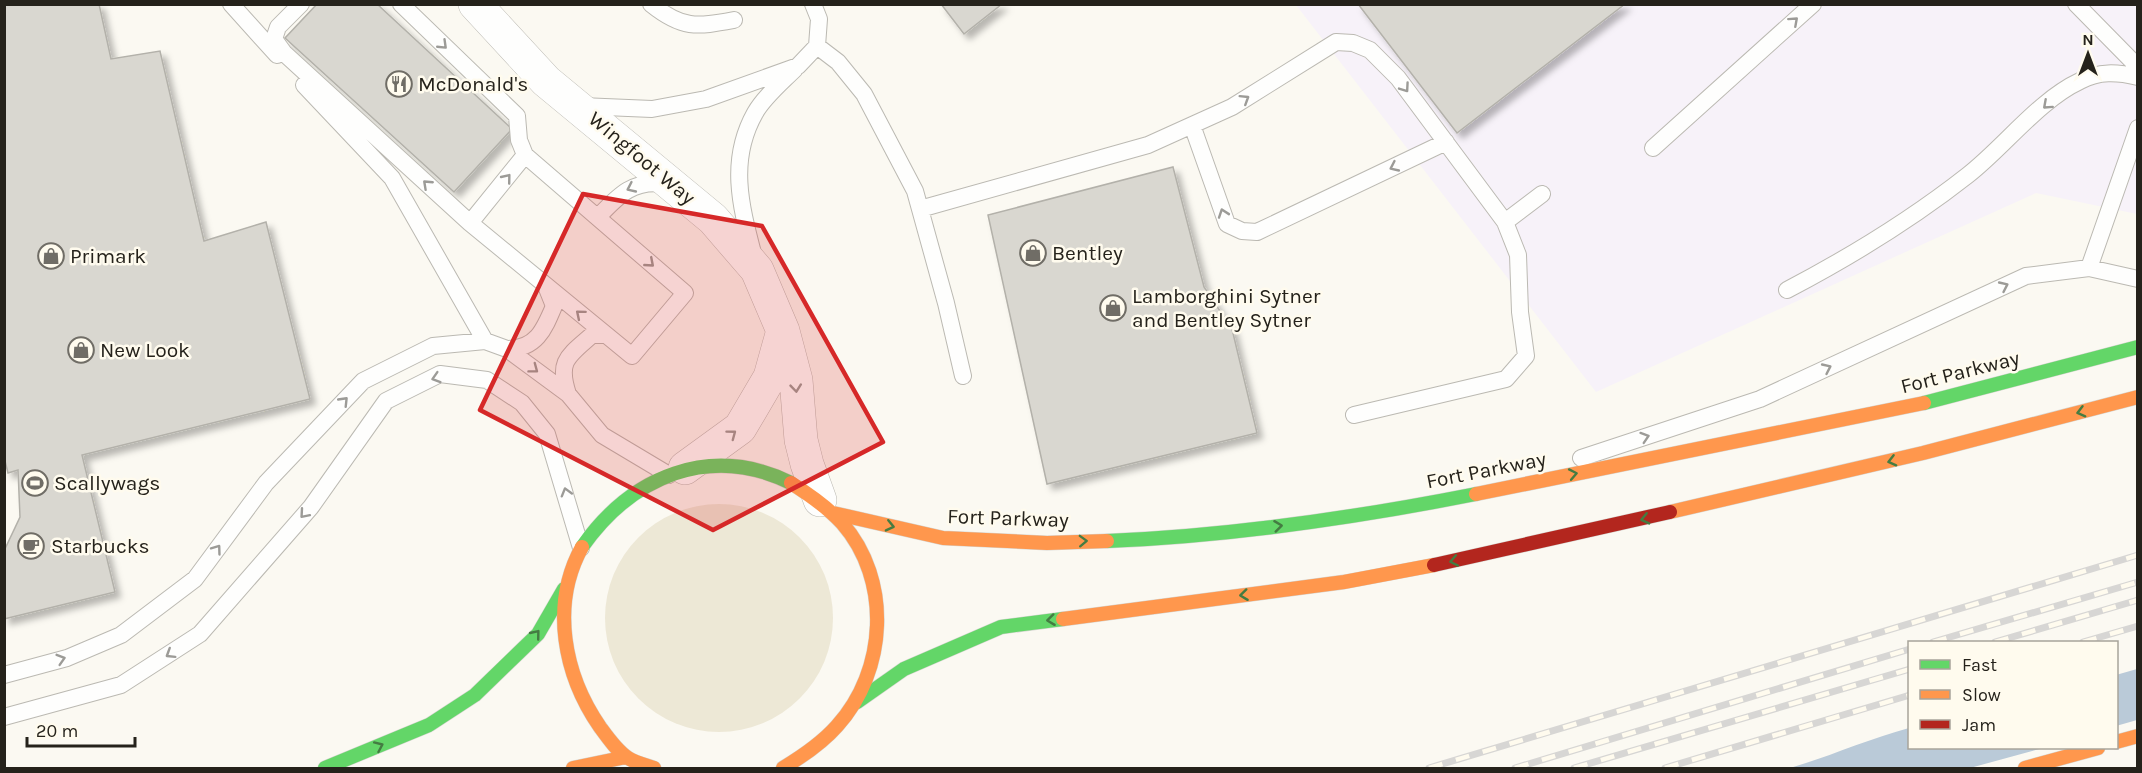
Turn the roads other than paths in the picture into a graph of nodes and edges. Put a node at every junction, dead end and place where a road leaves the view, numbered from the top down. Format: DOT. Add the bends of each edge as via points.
graph roads {
  1 [pos="231,4"];
  2 [pos="301,4"];
  3 [pos="401,4"];
  4 [pos="475,4"];
  5 [pos="651,4"];
  6 [pos="813,4"];
  7 [pos="1813,4"];
  8 [pos="2076,4"];
  9 [pos="734,20"];
  10 [pos="817,46"];
  11 [pos="798,66"];
  12 [pos="2138,67"];
  13 [pos="2138,77"];
  14 [pos="580,106"];
  15 [pos="1192,125"];
  16 [pos="2138,128"];
  17 [pos="1446,142"];
  18 [pos="1653,148"];
  19 [pos="525,155"];
  20 [pos="674,185"];
  21 [pos="1542,194"];
  22 [pos="920,209"];
  23 [pos="598,218"];
  24 [pos="1505,222"];
  25 [pos="470,224"];
  26 [pos="2089,268"];
  27 [pos="758,270"];
  28 [pos="2138,279"];
  29 [pos="545,285"];
  30 [pos="1787,290"];
  31 [pos="783,331"];
  32 [pos="605,335"];
  33 [pos="485,340"];
  34 [pos="2138,347"];
  35 [pos="507,349"];
  36 [pos="963,376"];
  37 [pos="568,394"];
  38 [pos="2138,397"];
  39 [pos="1354,415"];
  40 [pos="677,472"];
  41 [pos="1469,495"];
  42 [pos="827,506"];
  43 [pos="581,549"];
  44 [pos="569,582"];
  45 [pos="4,675"];
  46 [pos="857,702"];
  47 [pos="4,717"];
  48 [pos="2138,736"];
  49 [pos="2118,741"];
  50 [pos="2091,749"];
  51 [pos="626,757"];
  52 [pos="325,768"];
  53 [pos="573,768"];
  54 [pos="654,768"];
  55 [pos="783,768"];
  56 [pos="2025,768"];
  1 -- 33 [label="lane" via="392,178"];
  25 -- 2 [label="lane, one-way" via="284,53 274,39 278,27"];
  3 -- 19 [label="lane, one-way" via="517,116"];
  4 -- 14 [label="street, Wingfoot Way" via="546,81"];
  5 -- 9 [label="lane" via="672,21 704,26"];
  6 -- 10 [label="lane" via="819,19"];
  18 -- 7 [label="lane, one-way"];
  8 -- 12 [label="lane"];
  10 -- 11 [label="lane"];
  10 -- 22 [label="lane" via="838,62 864,94 915,191"];
  11 -- 14 [label="lane" via="706,99 652,109"];
  11 -- 27 [label="lane" via="755,112 738,162 741,210"];
  13 -- 30 [label="lane, one-way" via="2118,72 2101,74 2058,94 1968,175 1855,254"];
  14 -- 20 [label="street, Wingfoot Way"];
  15 -- 17 [label="lane, one-way" via="1233,107 1336,42 1353,43 1370,50 1398,78"];
  17 -- 15 [label="lane, one-way" via="1257,232 1242,231 1227,224"];
  15 -- 22 [label="lane" via="1148,145"];
  16 -- 26 [label="lane"];
  17 -- 24 [label="lane"];
  19 -- 23 [label="lane"];
  25 -- 19 [label="lane, one-way"];
  20 -- 23 [label="lane, one-way" via="640,183 623,191"];
  20 -- 27 [label="street, Wingfoot Way" via="713,219"];
  21 -- 24 [label="lane"];
  22 -- 36 [label="lane"];
  23 -- 32 [label="lane, one-way" via="685,293 632,356"];
  24 -- 39 [label="lane" via="1518,255 1526,356 1506,379"];
  25 -- 29 [label="lane"];
  26 -- 28 [label="lane"];
  41 -- 26 [label="lane, one-way" via="1760,399 2026,276"];
  27 -- 31 [label="street, Wingfoot Way"];
  32 -- 29 [label="lane, one-way"];
  29 -- 35 [label="lane" via="554,306 543,331 534,342 520,349"];
  40 -- 31 [label="street, one-way" via="740,428 770,377"];
  31 -- 42 [label="street, Wingfoot Way, one-way" via="796,380 801,440"];
  32 -- 37 [label="lane" via="592,335 565,361 562,375"];
  33 -- 35 [label="lane"];
  45 -- 33 [label="lane, one-way" via="67,658 121,635 195,579 266,483 363,381 433,346"];
  41 -- 34 [label="main road, Fort Parkway, one-way" via="1910,407"];
  35 -- 37 [label="lane, one-way"];
  37 -- 40 [label="lane" via="602,435"];
  38 -- 46 [label="main road, Fort Parkway, one-way" via="1900,459 1480,556 1344,582 1001,627 904,669"];
  40 -- 42 [label="main road, Fort Parkway" via="740,466 793,482"];
  40 -- 43 [label="main road, Fort Parkway" via="634,494"];
  42 -- 41 [label="main road, Fort Parkway, one-way" via="943,538 1047,543 1176,538 1332,519"];
  42 -- 46 [label="main road, Fort Parkway" via="860,549 871,573 878,611 873,666"];
  43 -- 44 [label="main road, Fort Parkway"];
  43 -- 47 [label="lane, one-way" via="547,434 522,403 487,380 440,374 386,401 311,507 200,634 121,685"];
  44 -- 51 [label="main road, Fort Parkway" via="564,640 569,667 581,696"];
  52 -- 44 [label="main road, Fort Parkway, one-way" via="429,725 475,695 538,634"];
  46 -- 55 [label="main road, Fort Parkway" via="817,748"];
  48 -- 49 [label="main road"];
  50 -- 56 [label="main road"];
  51 -- 53 [label="main road"];
  51 -- 54 [label="main road"];
}
